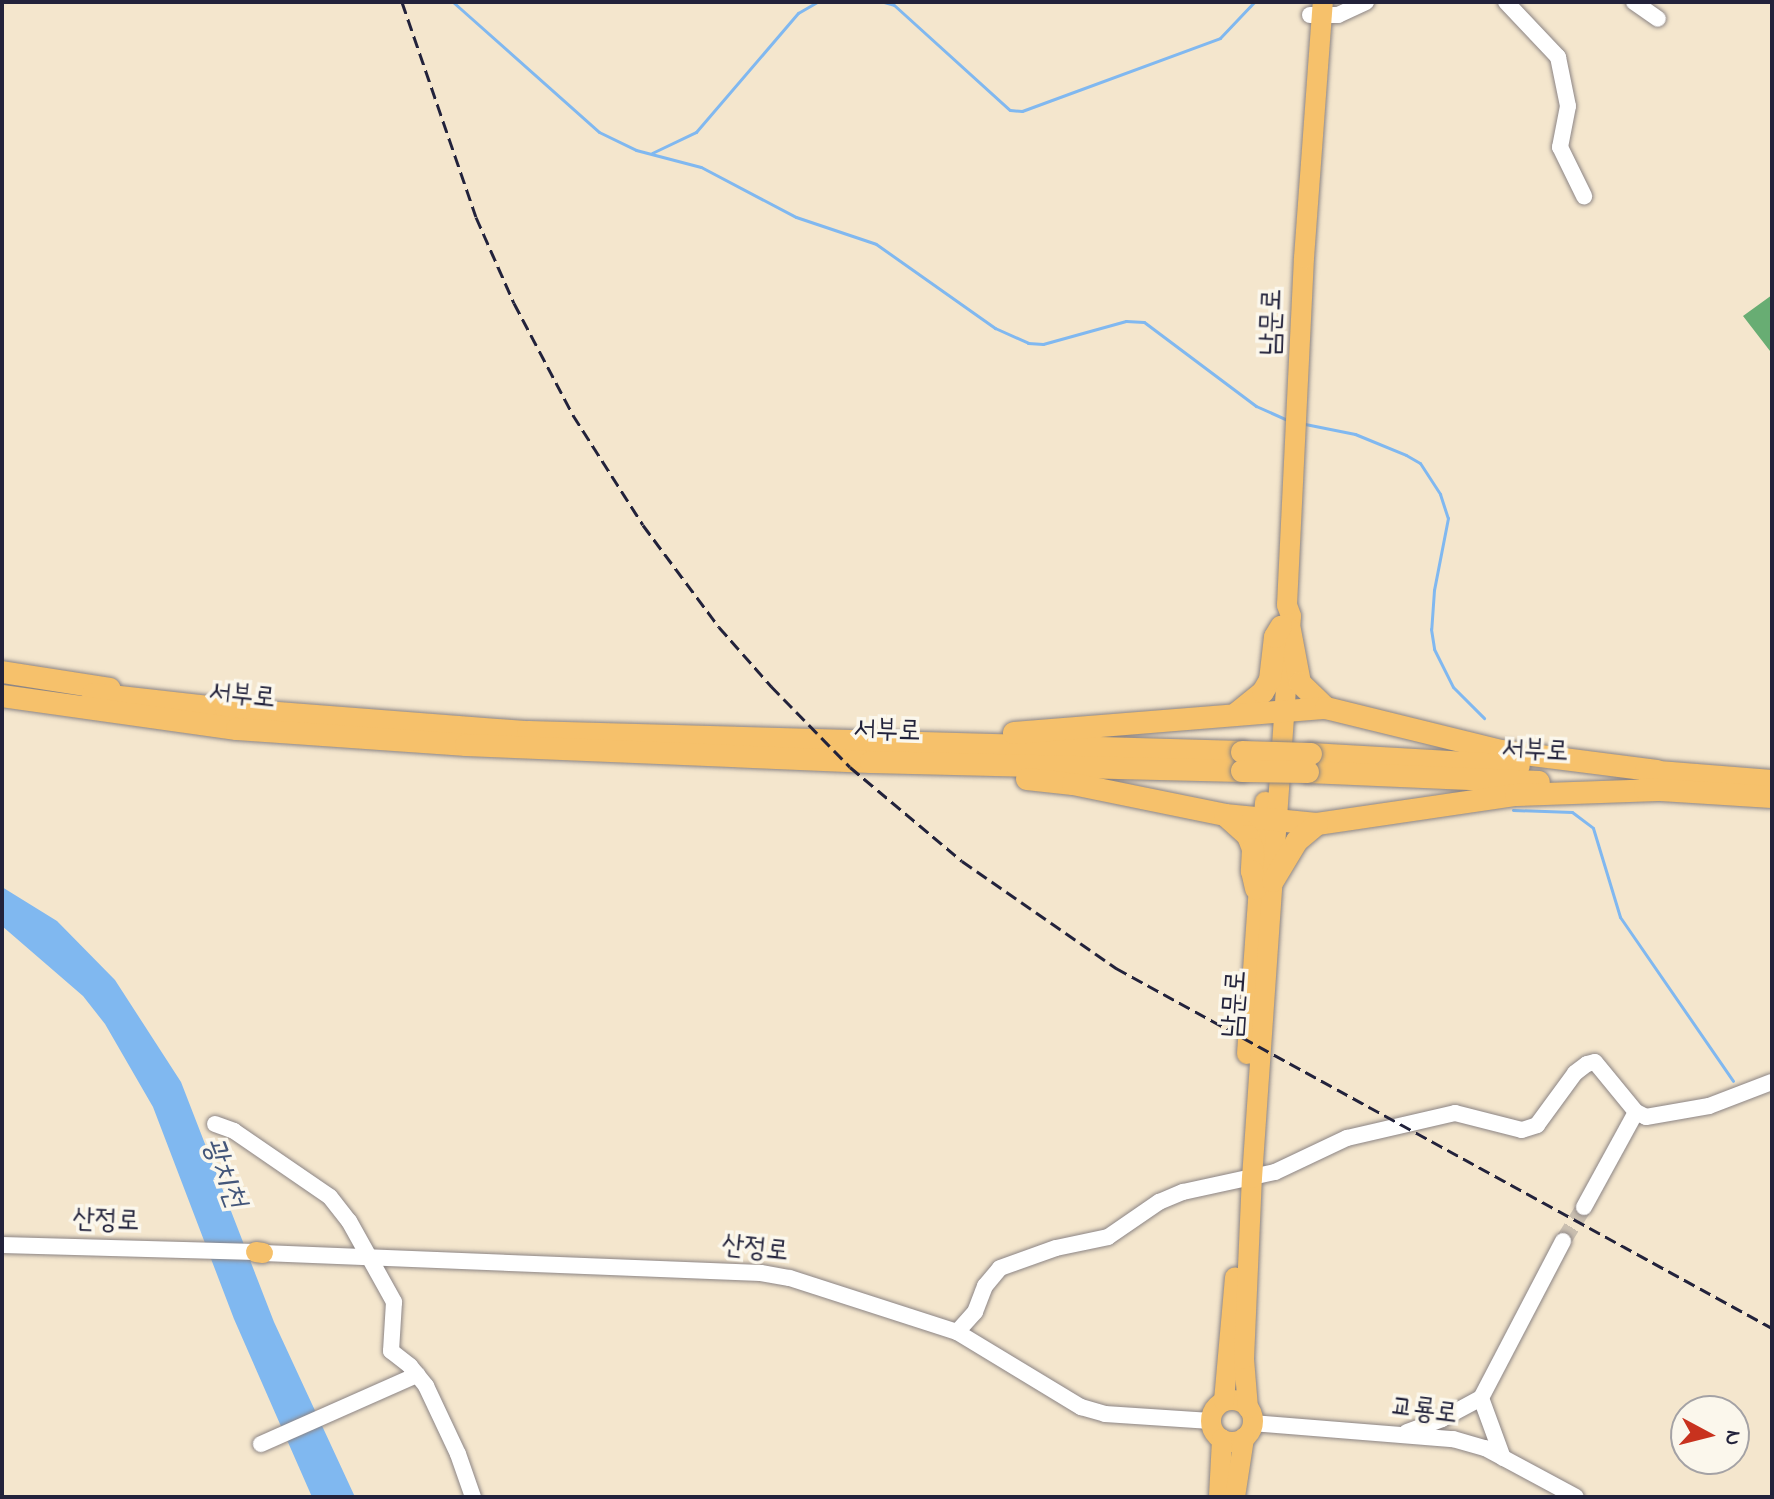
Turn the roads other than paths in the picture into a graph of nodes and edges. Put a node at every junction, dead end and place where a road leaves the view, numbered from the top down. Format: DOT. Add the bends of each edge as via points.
graph roads {
  1 [pos="1366,2"];
  2 [pos="1506,2"];
  3 [pos="1634,2"];
  4 [pos="1318,10"];
  5 [pos="1658,19"];
  6 [pos="1584,196"];
  7 [pos="1286,628"];
  8 [pos="2,672"];
  9 [pos="2,683"];
  10 [pos="2,696"];
  11 [pos="1326,708"];
  12 [pos="226,709"];
  13 [pos="2,711"];
  14 [pos="1279,712"];
  15 [pos="1237,713"];
  16 [pos="237,729"];
  17 [pos="870,751"];
  18 [pos="1657,780"];
  19 [pos="1772,781"];
  20 [pos="1772,797"];
  21 [pos="1225,815"];
  22 [pos="1271,820"];
  23 [pos="1317,824"];
  24 [pos="1265,885"];
  25 [pos="1772,1082"];
  26 [pos="1636,1112"];
  27 [pos="215,1124"];
  28 [pos="1246,1180"];
  29 [pos="1584,1207"];
  30 [pos="1563,1241"];
  31 [pos="2,1245"];
  32 [pos="371,1256"];
  33 [pos="957,1332"];
  34 [pos="417,1375"];
  35 [pos="1481,1398"];
  36 [pos="1224,1401"];
  37 [pos="1211,1421"];
  38 [pos="1248,1423"];
  39 [pos="1402,1434"];
  40 [pos="1222,1439"];
  41 [pos="265,1442"];
  42 [pos="1503,1458"];
  43 [pos="473,1497"];
  44 [pos="1219,1497"];
  45 [pos="1235,1497"];
  46 [pos="1576,1497"];
  1 -- 4 [label="street" via="1338,15"];
  2 -- 6 [label="street" via="1558,57 1568,106 1560,147"];
  3 -- 5 [label="street"];
  4 -- 7 [label="main road, 남문로"];
  7 -- 11 [label="highway" via="1300,683"];
  7 -- 14 [label="main road, 남문로"];
  7 -- 15 [label="highway" via="1275,637 1270,680"];
  8 -- 12 [label="highway"];
  9 -- 12 [label="highway, 서부로"];
  10 -- 16 [label="highway, 서부로"];
  11 -- 14 [label="highway"];
  11 -- 18 [label="highway" via="1501,751"];
  12 -- 17 [label="highway, 서부로"];
  13 -- 16 [label="highway"];
  14 -- 15 [label="highway"];
  14 -- 22 [label="main road, 남문로"];
  15 -- 17 [label="highway"];
  16 -- 17 [label="highway, 서부로" via="466,745"];
  17 -- 18 [label="highway, 서부로, bridge" via="1310,763"];
  17 -- 21 [label="highway"];
  18 -- 19 [label="highway, 서부로"];
  18 -- 20 [label="highway, 서부로"];
  18 -- 23 [label="highway"];
  21 -- 22 [label="highway"];
  21 -- 24 [label="highway" via="1248,836 1252,871"];
  22 -- 23 [label="highway"];
  22 -- 24 [label="main road, 남문로"];
  23 -- 24 [label="highway" via="1297,841"];
  24 -- 28 [label="main road, 남문로"];
  25 -- 26 [label="street" via="1709,1106 1656,1117"];
  26 -- 28 [label="street" via="1595,1062 1575,1073 1537,1125 1522,1130 1455,1113 1426,1118 1347,1138"];
  26 -- 29 [label="street"];
  27 -- 32 [label="street" via="234,1131 330,1197"];
  28 -- 33 [label="street" via="1183,1192 1108,1237 1000,1268"];
  28 -- 36 [label="main road, 남문로"];
  28 -- 38 [label="main road, 남문로"];
  30 -- 35 [label="street"];
  31 -- 32 [label="street, 산정로"];
  32 -- 33 [label="street, 산정로" via="761,1273"];
  32 -- 34 [label="street" via="394,1302 391,1351"];
  33 -- 37 [label="street, 산정로" via="1081,1407 1105,1414"];
  34 -- 41 [label="street"];
  34 -- 43 [label="street" via="458,1454"];
  35 -- 39 [label="street"];
  35 -- 42 [label="street"];
  36 -- 37 [label="main road, 남문로"];
  36 -- 38 [label="main road" via="1237,1401"];
  37 -- 40 [label="main road"];
  38 -- 39 [label="street, 교룡로"];
  38 -- 40 [label="main road" via="1232,1442"];
  38 -- 45 [label="main road, 남문로"];
  39 -- 42 [label="street, 교룡로" via="1453,1439"];
  40 -- 44 [label="main road"];
  42 -- 46 [label="street, 교룡로"];
}
